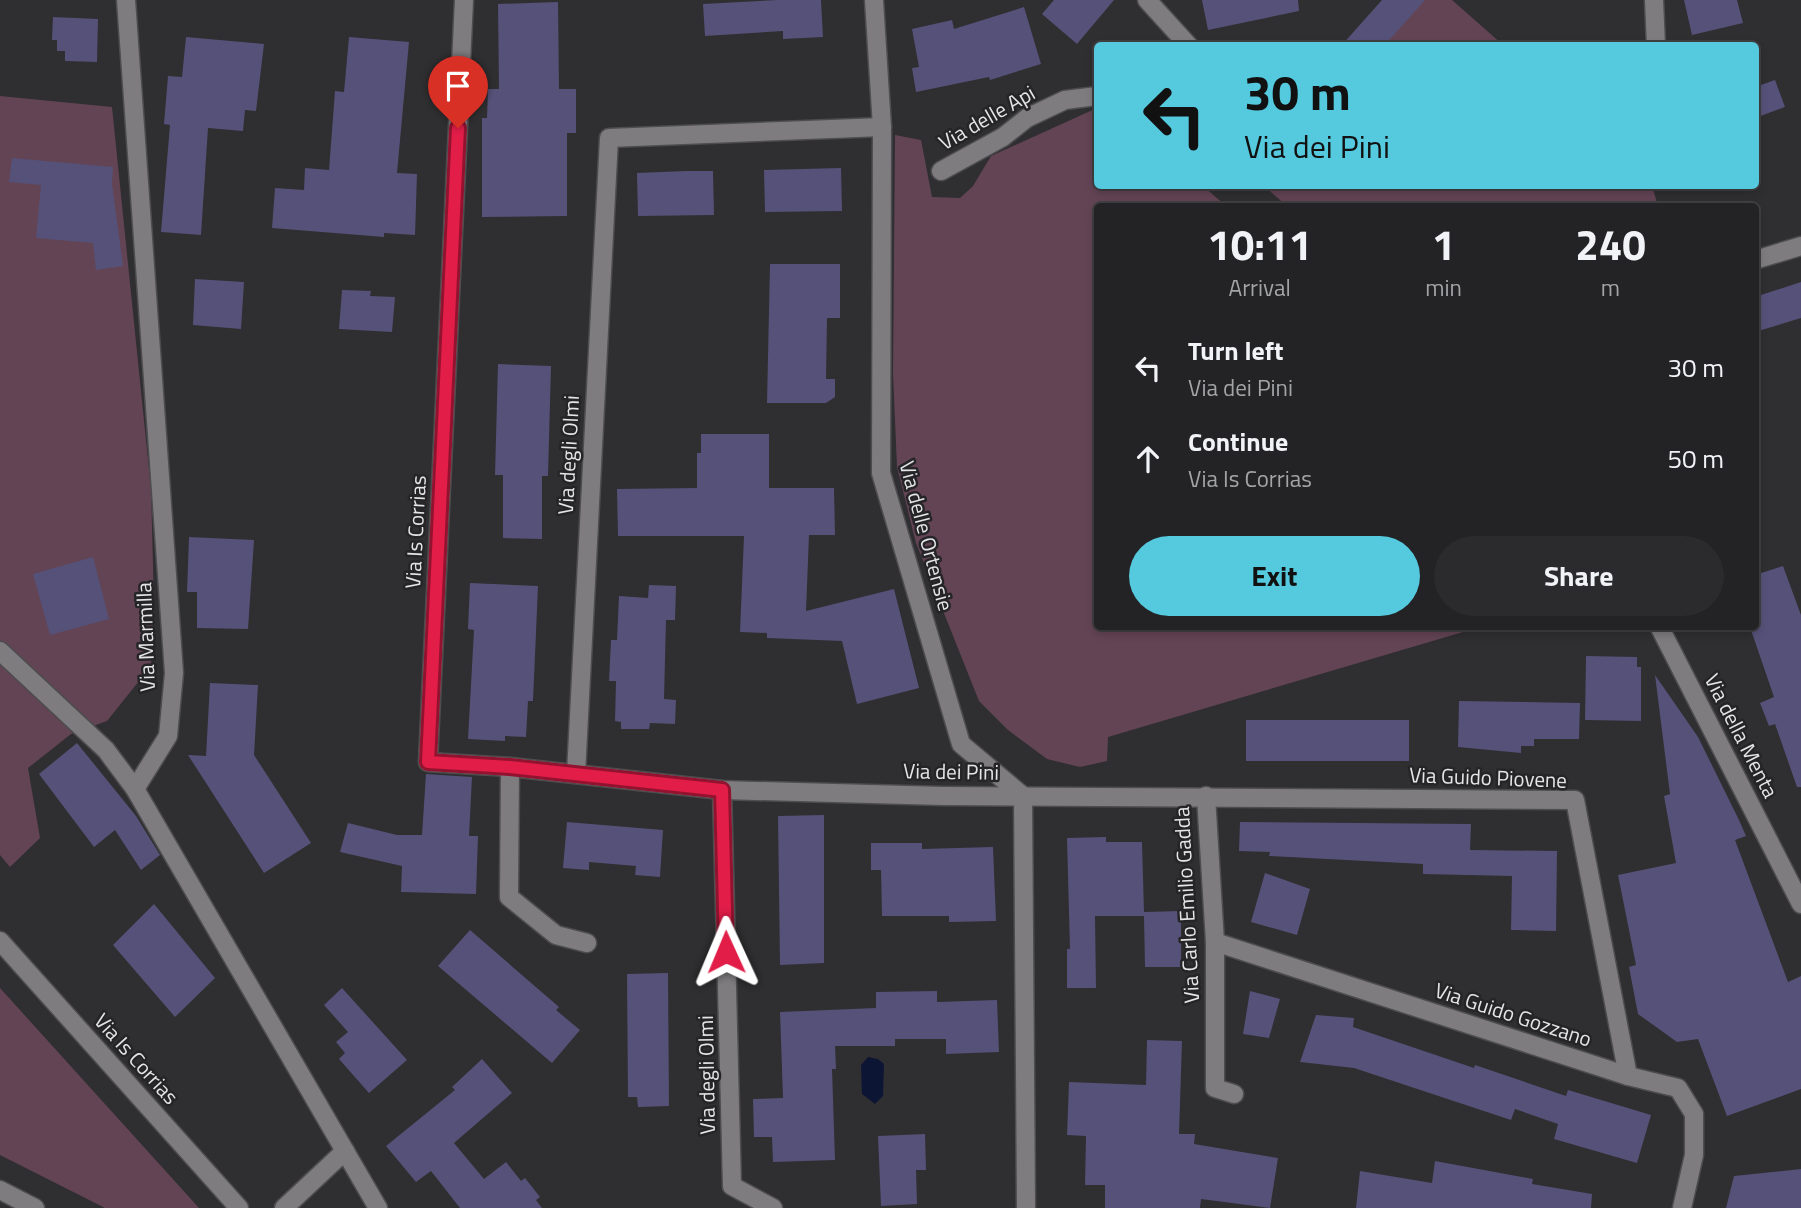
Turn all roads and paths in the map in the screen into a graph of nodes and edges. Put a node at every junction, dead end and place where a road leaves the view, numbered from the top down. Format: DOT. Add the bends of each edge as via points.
graph roads {
  1 [pos="126,0"];
  2 [pos="464,0"];
  3 [pos="874,0"];
  4 [pos="1147,0"];
  5 [pos="1654,0"];
  6 [pos="1185,42"];
  7 [pos="1656,42"];
  8 [pos="1094,96"];
  9 [pos="882,127"];
  10 [pos="941,171"];
  11 [pos="1801,246"];
  12 [pos="1759,259"];
  13 [pos="1661,630"];
  14 [pos="0,651"];
  15 [pos="510,767"];
  16 [pos="576,774"];
  17 [pos="135,789"];
  18 [pos="722,790"];
  19 [pos="1023,796"];
  20 [pos="1206,796"];
  21 [pos="1801,904"];
  22 [pos="0,941"];
  23 [pos="1215,942"];
  24 [pos="587,943"];
  25 [pos="1628,1076"];
  26 [pos="1234,1094"];
  27 [pos="345,1151"];
  28 [pos="0,1190"];
  29 [pos="35,1208"];
  30 [pos="239,1208"];
  31 [pos="284,1208"];
  32 [pos="378,1208"];
  33 [pos="773,1208"];
  34 [pos="1026,1208"];
  35 [pos="1682,1208"];
  1 -- 17 [label="street, Via Marmilla" via="174,673 168,736"];
  2 -- 15 [label="street, Via Is Corrias" via="428,762"];
  3 -- 9 [label="street, Via delle Ortensie"];
  4 -- 6 [label="street"];
  5 -- 7 [label="street"];
  8 -- 10 [label="street, Via delle Api" via="1065,100 1027,118 1003,137"];
  9 -- 16 [label="street, Via degli Olmi" via="609,138"];
  9 -- 19 [label="street, Via delle Ortensie" via="881,472 961,744"];
  11 -- 12 [label="street"];
  13 -- 21 [label="street, Via della Menta"];
  14 -- 17 [label="street" via="106,750"];
  15 -- 16 [label="street, Via dei Pini"];
  15 -- 24 [label="street" via="509,897 556,936"];
  16 -- 18 [label="street, Via dei Pini"];
  17 -- 27 [label="street"];
  18 -- 19 [label="street, Via dei Pini"];
  18 -- 33 [label="street, Via degli Olmi" via="732,1186"];
  19 -- 20 [label="street, Via Carlo Emilio Gadda"];
  19 -- 34 [label="street, Via dei Pini"];
  20 -- 23 [label="street, Via Carlo Emilio Gadda"];
  20 -- 25 [label="street, Via Guido Piovene" via="1575,800"];
  22 -- 30 [label="street, Via Is Corrias"];
  23 -- 25 [label="street, Via Guido Gozzano"];
  23 -- 26 [label="street, Via Carlo Emilio Gadda" via="1215,1088"];
  25 -- 35 [label="street, Via Guido Gozzano" via="1678,1088 1694,1114 1694,1155"];
  27 -- 31 [label="street"];
  27 -- 32 [label="street"];
  28 -- 29 [label="street"];
}
